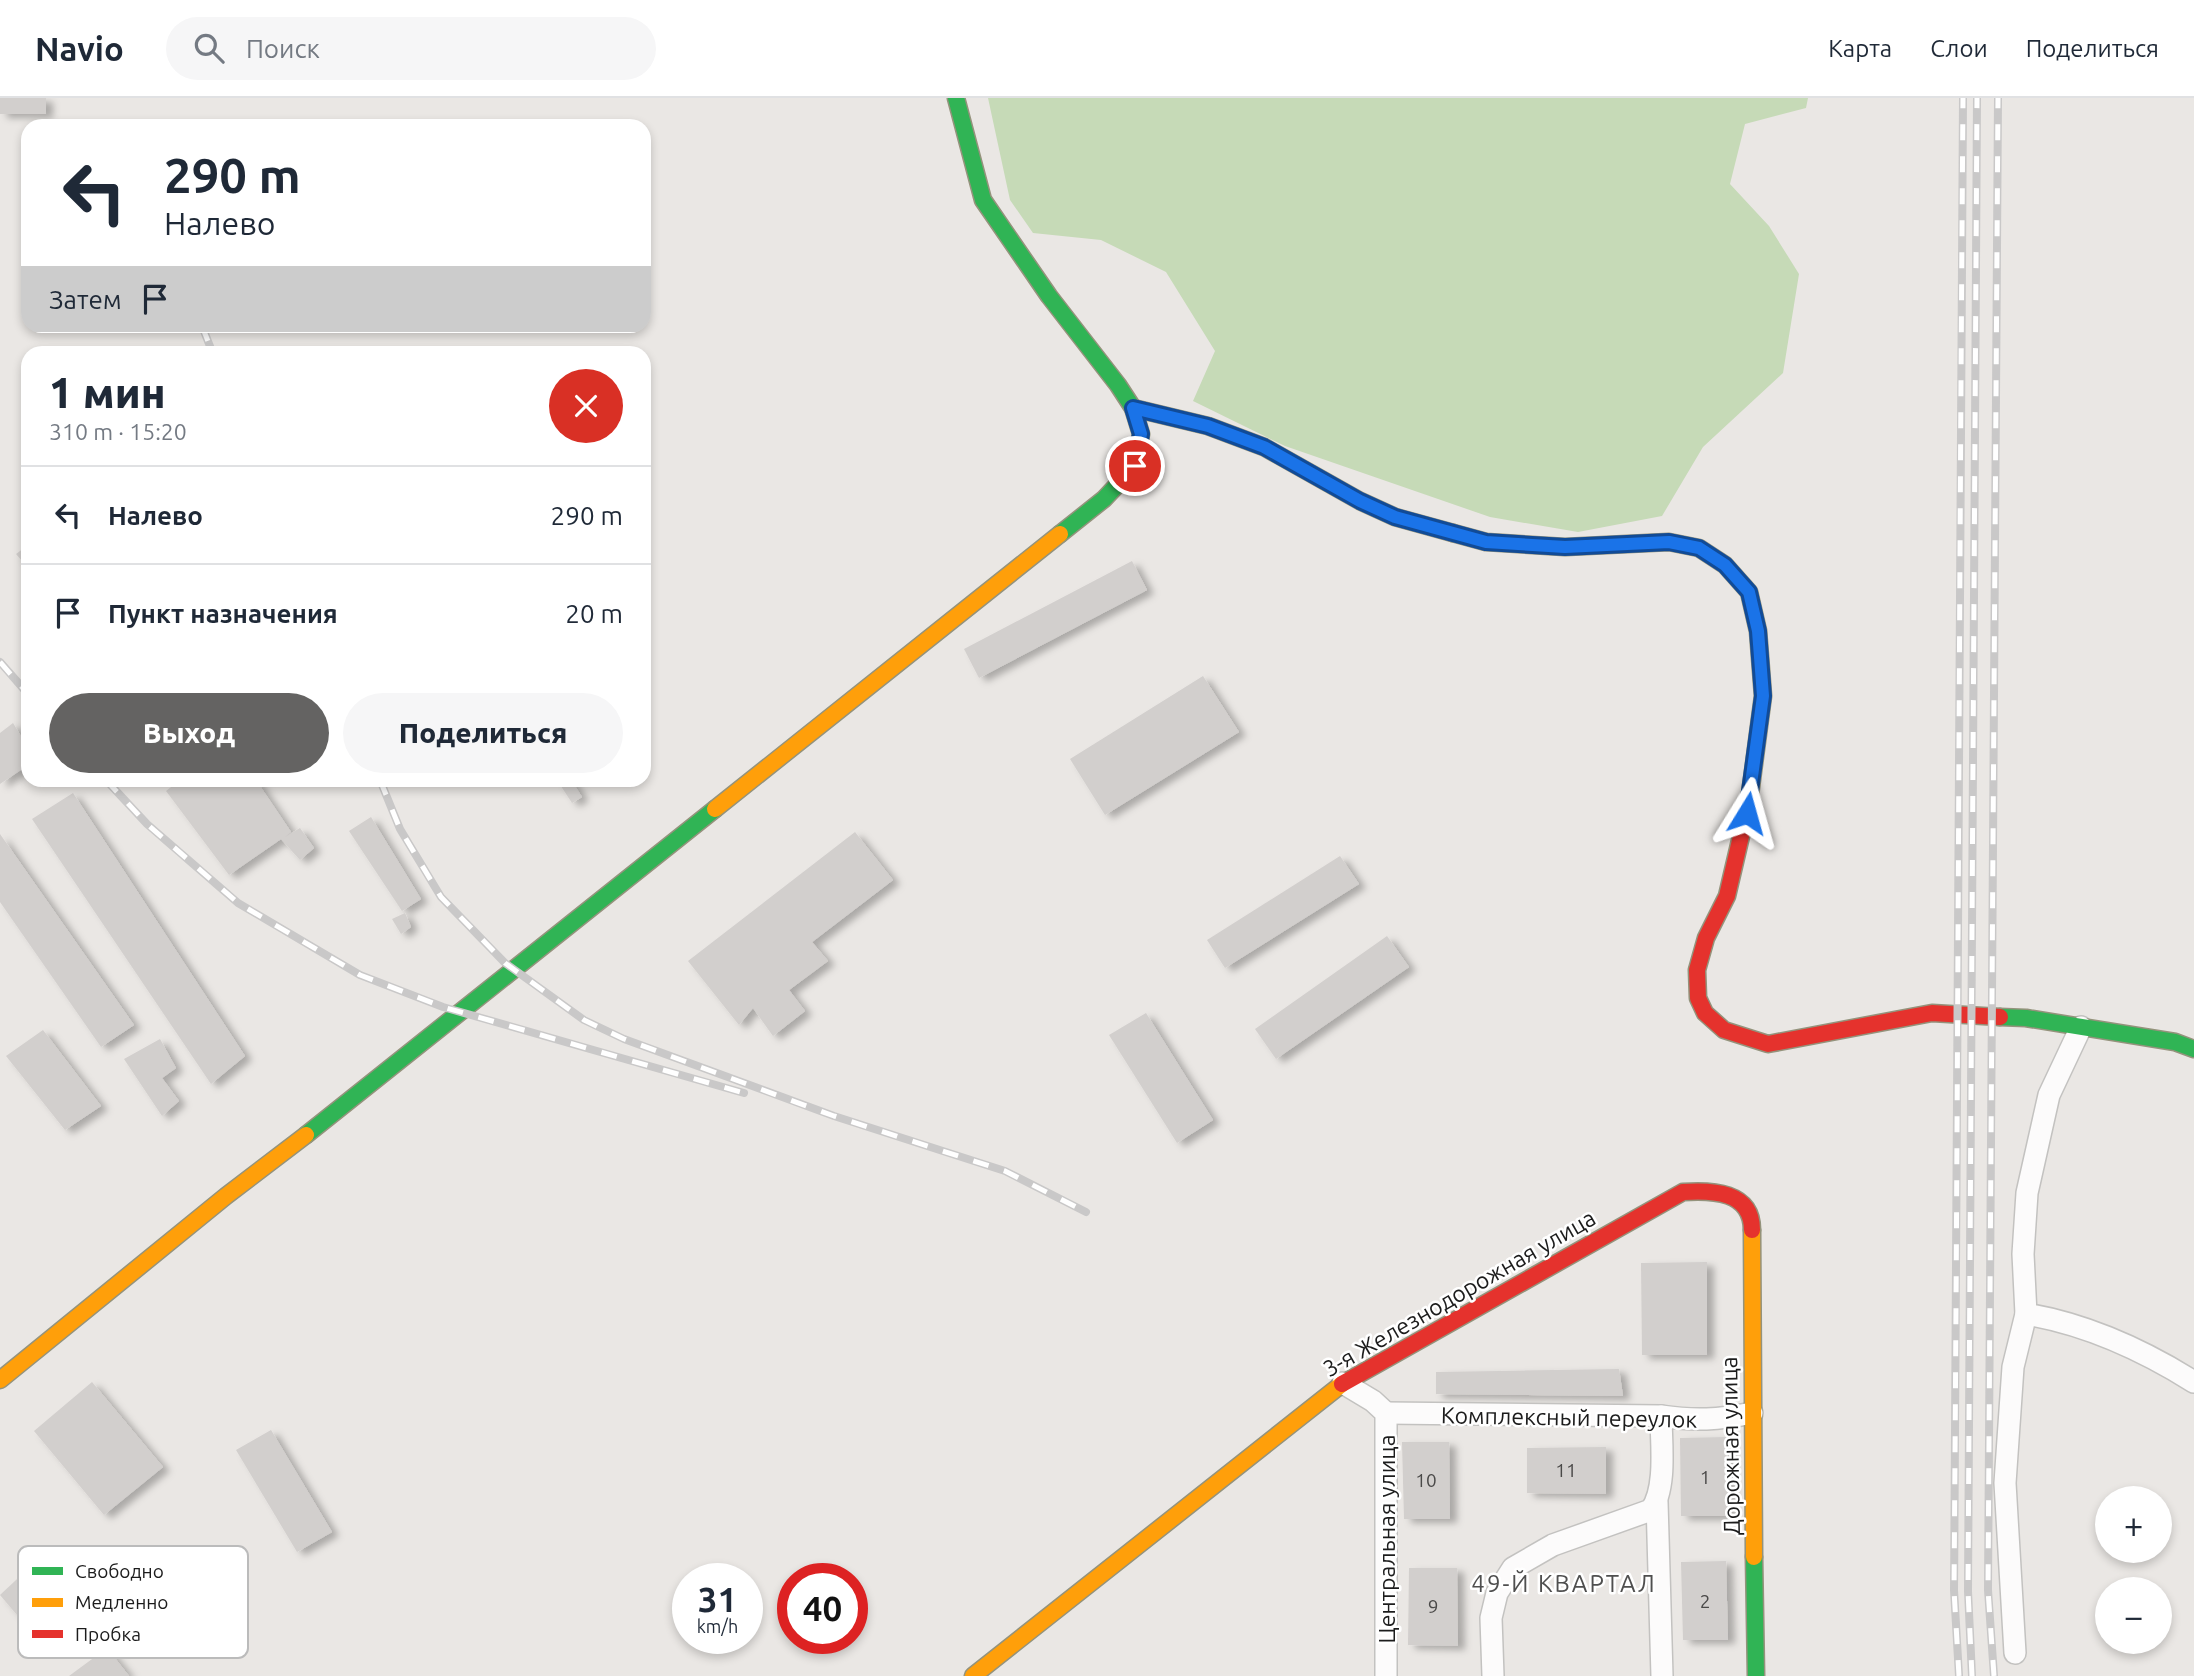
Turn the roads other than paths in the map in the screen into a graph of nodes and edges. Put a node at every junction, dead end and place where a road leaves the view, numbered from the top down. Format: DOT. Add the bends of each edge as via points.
graph roads {
  1 [pos="956,98"];
  2 [pos="1133,408"];
  3 [pos="2081,1027"];
  4 [pos="2194,1049"];
  5 [pos="1752,1216"];
  6 [pos="2026,1314"];
  7 [pos="0,1380"];
  8 [pos="2194,1382"];
  9 [pos="1343,1383"];
  10 [pos="1386,1413"];
  11 [pos="1752,1413"];
  12 [pos="1661,1416"];
  13 [pos="1657,1502"];
  14 [pos="2015,1653"];
  15 [pos="973,1676"];
  16 [pos="1386,1676"];
  17 [pos="1493,1676"];
  18 [pos="1662,1676"];
  19 [pos="1756,1676"];
  1 -- 2 [label="street" via="983,200"];
  2 -- 3 [label="street" via="1208,426 1264,447 1395,517 1486,542 1565,547 1669,542 1699,548 1725,565 1749,592 1758,631 1763,696 1747,813 1727,895 1706,938 1697,970 1698,998 1704,1013 1724,1030 1768,1044 1932,1013 2026,1018"];
  2 -- 7 [label="street" via="1141,434 1135,466 1104,499"];
  3 -- 4 [label="street"];
  3 -- 6 [label="street" via="2049,1095 2027,1193"];
  5 -- 9 [label="street, 3-я Железнодорожная улица" via="1734,1196 1683,1192"];
  5 -- 11 [label="street, Дорожная улица"];
  6 -- 8 [label="street" via="2113,1339"];
  6 -- 14 [label="street" via="2013,1367 2005,1483"];
  9 -- 10 [label="street, Центральная улица"];
  9 -- 15 [label="street, 3-я Железнодорожная улица"];
  10 -- 12 [label="street, Комплексный переулок"];
  10 -- 16 [label="street, Центральная улица"];
  11 -- 12 [label="street, Комплексный переулок" via="1719,1420"];
  11 -- 19 [label="street, Дорожная улица"];
  12 -- 13 [label="street"];
  13 -- 17 [label="street" via="1651,1510 1553,1545 1513,1568 1497,1593 1491,1618"];
  13 -- 18 [label="street"];
}
